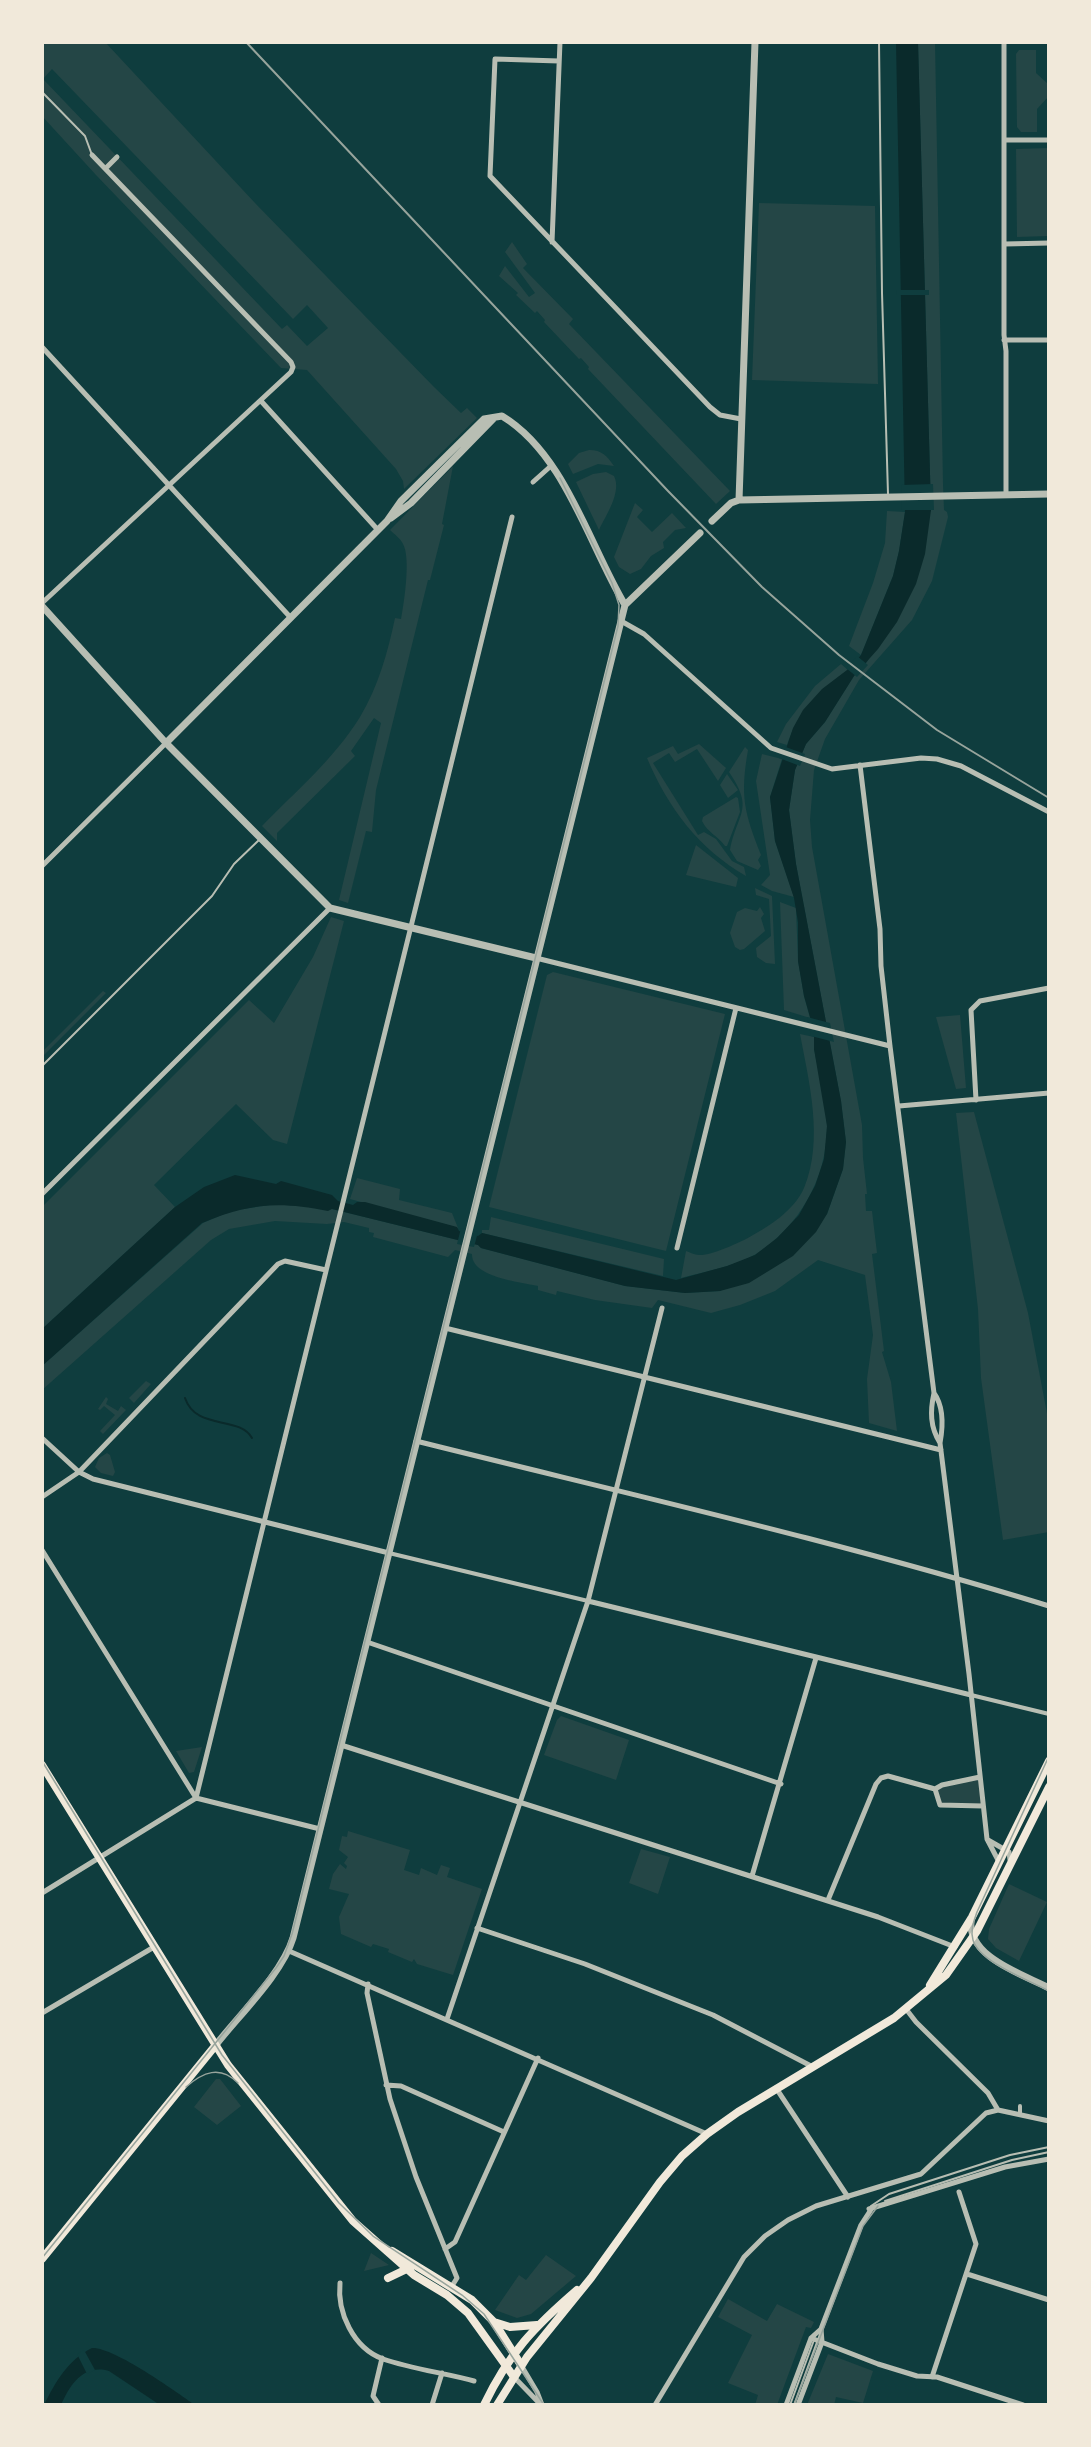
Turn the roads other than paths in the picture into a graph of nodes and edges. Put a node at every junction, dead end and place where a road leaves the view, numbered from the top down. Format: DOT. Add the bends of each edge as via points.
graph roads {
  1 [pos="560,42"];
  2 [pos="754,42"];
  3 [pos="879,42"];
  4 [pos="1004,42"];
  5 [pos="559,61"];
  6 [pos="42,92"];
  7 [pos="1005,140"];
  8 [pos="1049,140"];
  9 [pos="92,154"];
  10 [pos="117,157"];
  11 [pos="105,168"];
  12 [pos="552,242"];
  13 [pos="1005,243"];
  14 [pos="1049,243"];
  15 [pos="1005,340"];
  16 [pos="1049,340"];
  17 [pos="42,347"];
  18 [pos="261,401"];
  19 [pos="741,419"];
  20 [pos="552,465"];
  21 [pos="532,482"];
  22 [pos="171,486"];
  23 [pos="1049,494"];
  24 [pos="1006,495"];
  25 [pos="891,497"];
  26 [pos="739,500"];
  27 [pos="512,517"];
  28 [pos="712,521"];
  29 [pos="378,530"];
  30 [pos="700,533"];
  31 [pos="42,604"];
  32 [pos="625,605"];
  33 [pos="291,618"];
  34 [pos="621,621"];
  35 [pos="166,743"];
  36 [pos="860,765"];
  37 [pos="1049,812"];
  38 [pos="261,838"];
  39 [pos="42,867"];
  40 [pos="330,908"];
  41 [pos="411,927"];
  42 [pos="536,958"];
  43 [pos="1049,988"];
  44 [pos="736,1008"];
  45 [pos="890,1046"];
  46 [pos="42,1066"];
  47 [pos="1049,1093"];
  48 [pos="976,1100"];
  49 [pos="899,1106"];
  50 [pos="42,1194"];
  51 [pos="677,1248"];
  52 [pos="326,1270"];
  53 [pos="662,1308"];
  54 [pos="445,1328"];
  55 [pos="645,1377"];
  56 [pos="934,1393"];
  57 [pos="42,1438"];
  58 [pos="416,1441"];
  59 [pos="940,1443"];
  60 [pos="941,1450"];
  61 [pos="79,1472"];
  62 [pos="616,1491"];
  63 [pos="42,1497"];
  64 [pos="264,1521"];
  65 [pos="42,1550"];
  66 [pos="389,1553"];
  67 [pos="956,1577"];
  68 [pos="588,1601"];
  69 [pos="1049,1606"];
  70 [pos="367,1641"];
  71 [pos="816,1658"];
  72 [pos="971,1695"];
  73 [pos="554,1706"];
  74 [pos="1049,1714"];
  75 [pos="341,1745"];
  76 [pos="1049,1761"];
  77 [pos="42,1765"];
  78 [pos="980,1777"];
  79 [pos="781,1784"];
  80 [pos="1049,1787"];
  81 [pos="935,1789"];
  82 [pos="196,1798"];
  83 [pos="520,1802"];
  84 [pos="983,1806"];
  85 [pos="320,1828"];
  86 [pos="987,1839"];
  87 [pos="1005,1849"];
  88 [pos="99,1858"];
  89 [pos="999,1862"];
  90 [pos="1008,1871"];
  91 [pos="752,1876"];
  92 [pos="42,1893"];
  93 [pos="828,1900"];
  94 [pos="972,1917"];
  95 [pos="477,1928"];
  96 [pos="973,1938"];
  97 [pos="154,1947"];
  98 [pos="955,1947"];
  99 [pos="289,1951"];
  100 [pos="368,1984"];
  101 [pos="1049,1988"];
  102 [pos="925,1993"];
  103 [pos="906,2009"];
  104 [pos="42,2013"];
  105 [pos="447,2019"];
  106 [pos="215,2046"];
  107 [pos="538,2058"];
  108 [pos="813,2067"];
  109 [pos="386,2085"];
  110 [pos="776,2088"];
  111 [pos="1020,2106"];
  112 [pos="998,2110"];
  113 [pos="1020,2114"];
  114 [pos="1049,2121"];
  115 [pos="504,2132"];
  116 [pos="707,2134"];
  117 [pos="1049,2147"];
  118 [pos="1049,2152"];
  119 [pos="1049,2159"];
  120 [pos="959,2192"];
  121 [pos="848,2197"];
  122 [pos="873,2208"];
  123 [pos="380,2245"];
  124 [pos="445,2249"];
  125 [pos="42,2259"];
  126 [pos="418,2266"];
  127 [pos="406,2268"];
  128 [pos="967,2274"];
  129 [pos="414,2275"];
  130 [pos="591,2278"];
  131 [pos="340,2283"];
  132 [pos="452,2286"];
  133 [pos="1049,2300"];
  134 [pos="494,2322"];
  135 [pos="537,2325"];
  136 [pos="821,2329"];
  137 [pos="816,2341"];
  138 [pos="513,2353"];
  139 [pos="382,2358"];
  140 [pos="521,2365"];
  141 [pos="505,2366"];
  142 [pos="442,2373"];
  143 [pos="514,2377"];
  144 [pos="932,2377"];
  145 [pos="474,2381"];
  146 [pos="379,2405"];
  147 [pos="432,2405"];
  148 [pos="484,2405"];
  149 [pos="498,2405"];
  150 [pos="541,2405"];
  151 [pos="655,2405"];
  152 [pos="792,2405"];
  153 [pos="1023,2405"];
  1 -- 5 [label="street"];
  2 -- 19 [label="street"];
  3 -- 25 [label="lane" via="882,293"];
  4 -- 7 [label="street"];
  5 -- 12 [label="street"];
  5 -- 12 [label="street" via="495,59 490,176"];
  6 -- 9 [label="lane" via="85,136"];
  7 -- 8 [label="street"];
  7 -- 13 [label="street"];
  9 -- 11 [label="street"];
  10 -- 11 [label="street"];
  11 -- 18 [label="street" via="289,360 293,368"];
  12 -- 19 [label="street" via="710,406 720,415"];
  13 -- 14 [label="street"];
  13 -- 15 [label="street"];
  15 -- 16 [label="street"];
  15 -- 24 [label="street"];
  17 -- 22 [label="street"];
  18 -- 22 [label="street"];
  18 -- 29 [label="street"];
  19 -- 26 [label="street"];
  20 -- 21 [label="street"];
  20 -- 29 [label="street" via="513,423 498,417"];
  20 -- 32 [label="street"];
  22 -- 31 [label="street"];
  22 -- 33 [label="street"];
  23 -- 24 [label="street"];
  24 -- 25 [label="street"];
  25 -- 26 [label="street"];
  26 -- 28 [label="street"];
  27 -- 41 [label="street"];
  29 -- 33 [label="street"];
  30 -- 32 [label="street"];
  31 -- 35 [label="street"];
  32 -- 34 [label="street"];
  33 -- 35 [label="street"];
  34 -- 36 [label="street" via="644,634 771,748 832,769"];
  34 -- 42 [label="street"];
  35 -- 38 [label="street"];
  35 -- 39 [label="street"];
  36 -- 37 [label="street" via="921,758 947,761"];
  36 -- 45 [label="street"];
  38 -- 40 [label="street"];
  38 -- 46 [label="lane" via="234,864 212,896"];
  40 -- 41 [label="street"];
  40 -- 50 [label="street"];
  41 -- 42 [label="street"];
  41 -- 52 [label="street"];
  42 -- 44 [label="street"];
  42 -- 54 [label="street"];
  43 -- 48 [label="street" via="980,1001 971,1010"];
  44 -- 45 [label="street"];
  44 -- 51 [label="street"];
  45 -- 49 [label="street"];
  47 -- 48 [label="street"];
  48 -- 49 [label="street"];
  49 -- 56 [label="street"];
  52 -- 61 [label="street" via="285,1261 278,1264"];
  52 -- 64 [label="street"];
  53 -- 55 [label="street"];
  54 -- 55 [label="street"];
  54 -- 58 [label="street"];
  55 -- 60 [label="street"];
  55 -- 62 [label="street"];
  56 -- 59 [label="street" via="940,1401"];
  56 -- 59 [label="street" via="930,1408 933,1432"];
  57 -- 61 [label="street"];
  58 -- 62 [label="street"];
  58 -- 66 [label="street"];
  59 -- 60 [label="street"];
  60 -- 67 [label="street"];
  61 -- 63 [label="street"];
  61 -- 64 [label="street" via="93,1479"];
  62 -- 67 [label="street"];
  62 -- 68 [label="street"];
  64 -- 66 [label="street"];
  64 -- 82 [label="street"];
  65 -- 82 [label="street"];
  66 -- 68 [label="street"];
  66 -- 70 [label="street"];
  67 -- 69 [label="street"];
  67 -- 72 [label="street"];
  68 -- 71 [label="street"];
  68 -- 73 [label="street"];
  70 -- 73 [label="street"];
  70 -- 75 [label="street"];
  71 -- 72 [label="street"];
  71 -- 79 [label="street"];
  72 -- 74 [label="street"];
  72 -- 78 [label="street"];
  73 -- 79 [label="street"];
  73 -- 83 [label="street"];
  75 -- 83 [label="street"];
  75 -- 85 [label="street"];
  76 -- 87 [label="main road"];
  77 -- 88 [label="main road"];
  78 -- 81 [label="street"];
  78 -- 84 [label="street"];
  79 -- 91 [label="street"];
  80 -- 90 [label="main road"];
  81 -- 84 [label="street" via="940,1805"];
  81 -- 93 [label="street" via="888,1776 881,1778"];
  82 -- 85 [label="street"];
  82 -- 88 [label="street"];
  83 -- 91 [label="street"];
  83 -- 95 [label="street"];
  84 -- 86 [label="street"];
  85 -- 99 [label="street"];
  86 -- 87 [label="street"];
  86 -- 89 [label="street"];
  87 -- 89 [label="main road"];
  87 -- 90 [label="street" via="1011,1859"];
  88 -- 92 [label="street"];
  88 -- 97 [label="main road"];
  89 -- 94 [label="main road"];
  90 -- 96 [label="main road"];
  91 -- 93 [label="street"];
  93 -- 98 [label="street"];
  94 -- 96 [label="street"];
  94 -- 98 [label="main road"];
  95 -- 105 [label="street"];
  95 -- 108 [label="street" via="692,2006"];
  96 -- 101 [label="street" via="992,1959"];
  96 -- 102 [label="main road" via="946,1975"];
  97 -- 104 [label="street"];
  97 -- 106 [label="main road"];
  98 -- 102 [label="main road"];
  99 -- 100 [label="street"];
  99 -- 106 [label="street"];
  100 -- 105 [label="street"];
  100 -- 109 [label="street"];
  102 -- 103 [label="main road"];
  103 -- 108 [label="main road"];
  103 -- 112 [label="street" via="988,2093"];
  105 -- 107 [label="street"];
  106 -- 123 [label="main road" via="338,2205"];
  106 -- 125 [label="main road"];
  107 -- 115 [label="street"];
  107 -- 116 [label="street"];
  108 -- 110 [label="main road"];
  109 -- 115 [label="street" via="401,2086"];
  109 -- 124 [label="street"];
  110 -- 116 [label="main road"];
  110 -- 121 [label="street"];
  111 -- 113 [label="street"];
  112 -- 113 [label="street"];
  112 -- 121 [label="street" via="986,2113 921,2174"];
  113 -- 114 [label="street"];
  115 -- 124 [label="street" via="455,2242"];
  116 -- 130 [label="main road" via="660,2182"];
  117 -- 122 [label="lane" via="1010,2155 880,2199"];
  118 -- 122 [label="lane" via="892,2198"];
  119 -- 122 [label="street" via="1005,2167"];
  120 -- 128 [label="street" via="976,2244"];
  121 -- 151 [label="street" via="816,2206 788,2220 748,2252"];
  122 -- 136 [label="street" via="861,2225"];
  123 -- 126 [label="main road"];
  123 -- 127 [label="main road"];
  124 -- 132 [label="street" via="456,2278"];
  126 -- 127 [label="main road"];
  126 -- 132 [label="main road"];
  127 -- 129 [label="main road"];
  127 -- 129 [label="main road" via="388,2278"];
  128 -- 133 [label="street"];
  128 -- 144 [label="street"];
  129 -- 141 [label="main road" via="468,2313"];
  130 -- 135 [label="main road"];
  130 -- 140 [label="main road"];
  131 -- 139 [label="street" via="339,2298 346,2322 366,2348"];
  132 -- 134 [label="main road"];
  134 -- 135 [label="main road" via="517,2327"];
  134 -- 138 [label="main road"];
  135 -- 138 [label="main road"];
  136 -- 137 [label="street"];
  136 -- 137 [label="street"];
  137 -- 144 [label="street" via="917,2376"];
  137 -- 152 [label="street"];
  137 -- 152 [label="street"];
  138 -- 140 [label="main road"];
  138 -- 141 [label="main road"];
  139 -- 142 [label="street"];
  139 -- 146 [label="street" via="373,2396"];
  140 -- 143 [label="main road"];
  140 -- 150 [label="street"];
  141 -- 143 [label="main road"];
  141 -- 148 [label="main road"];
  142 -- 145 [label="street"];
  142 -- 147 [label="street"];
  143 -- 149 [label="main road"];
  143 -- 150 [label="street"];
  144 -- 153 [label="street"];
}
